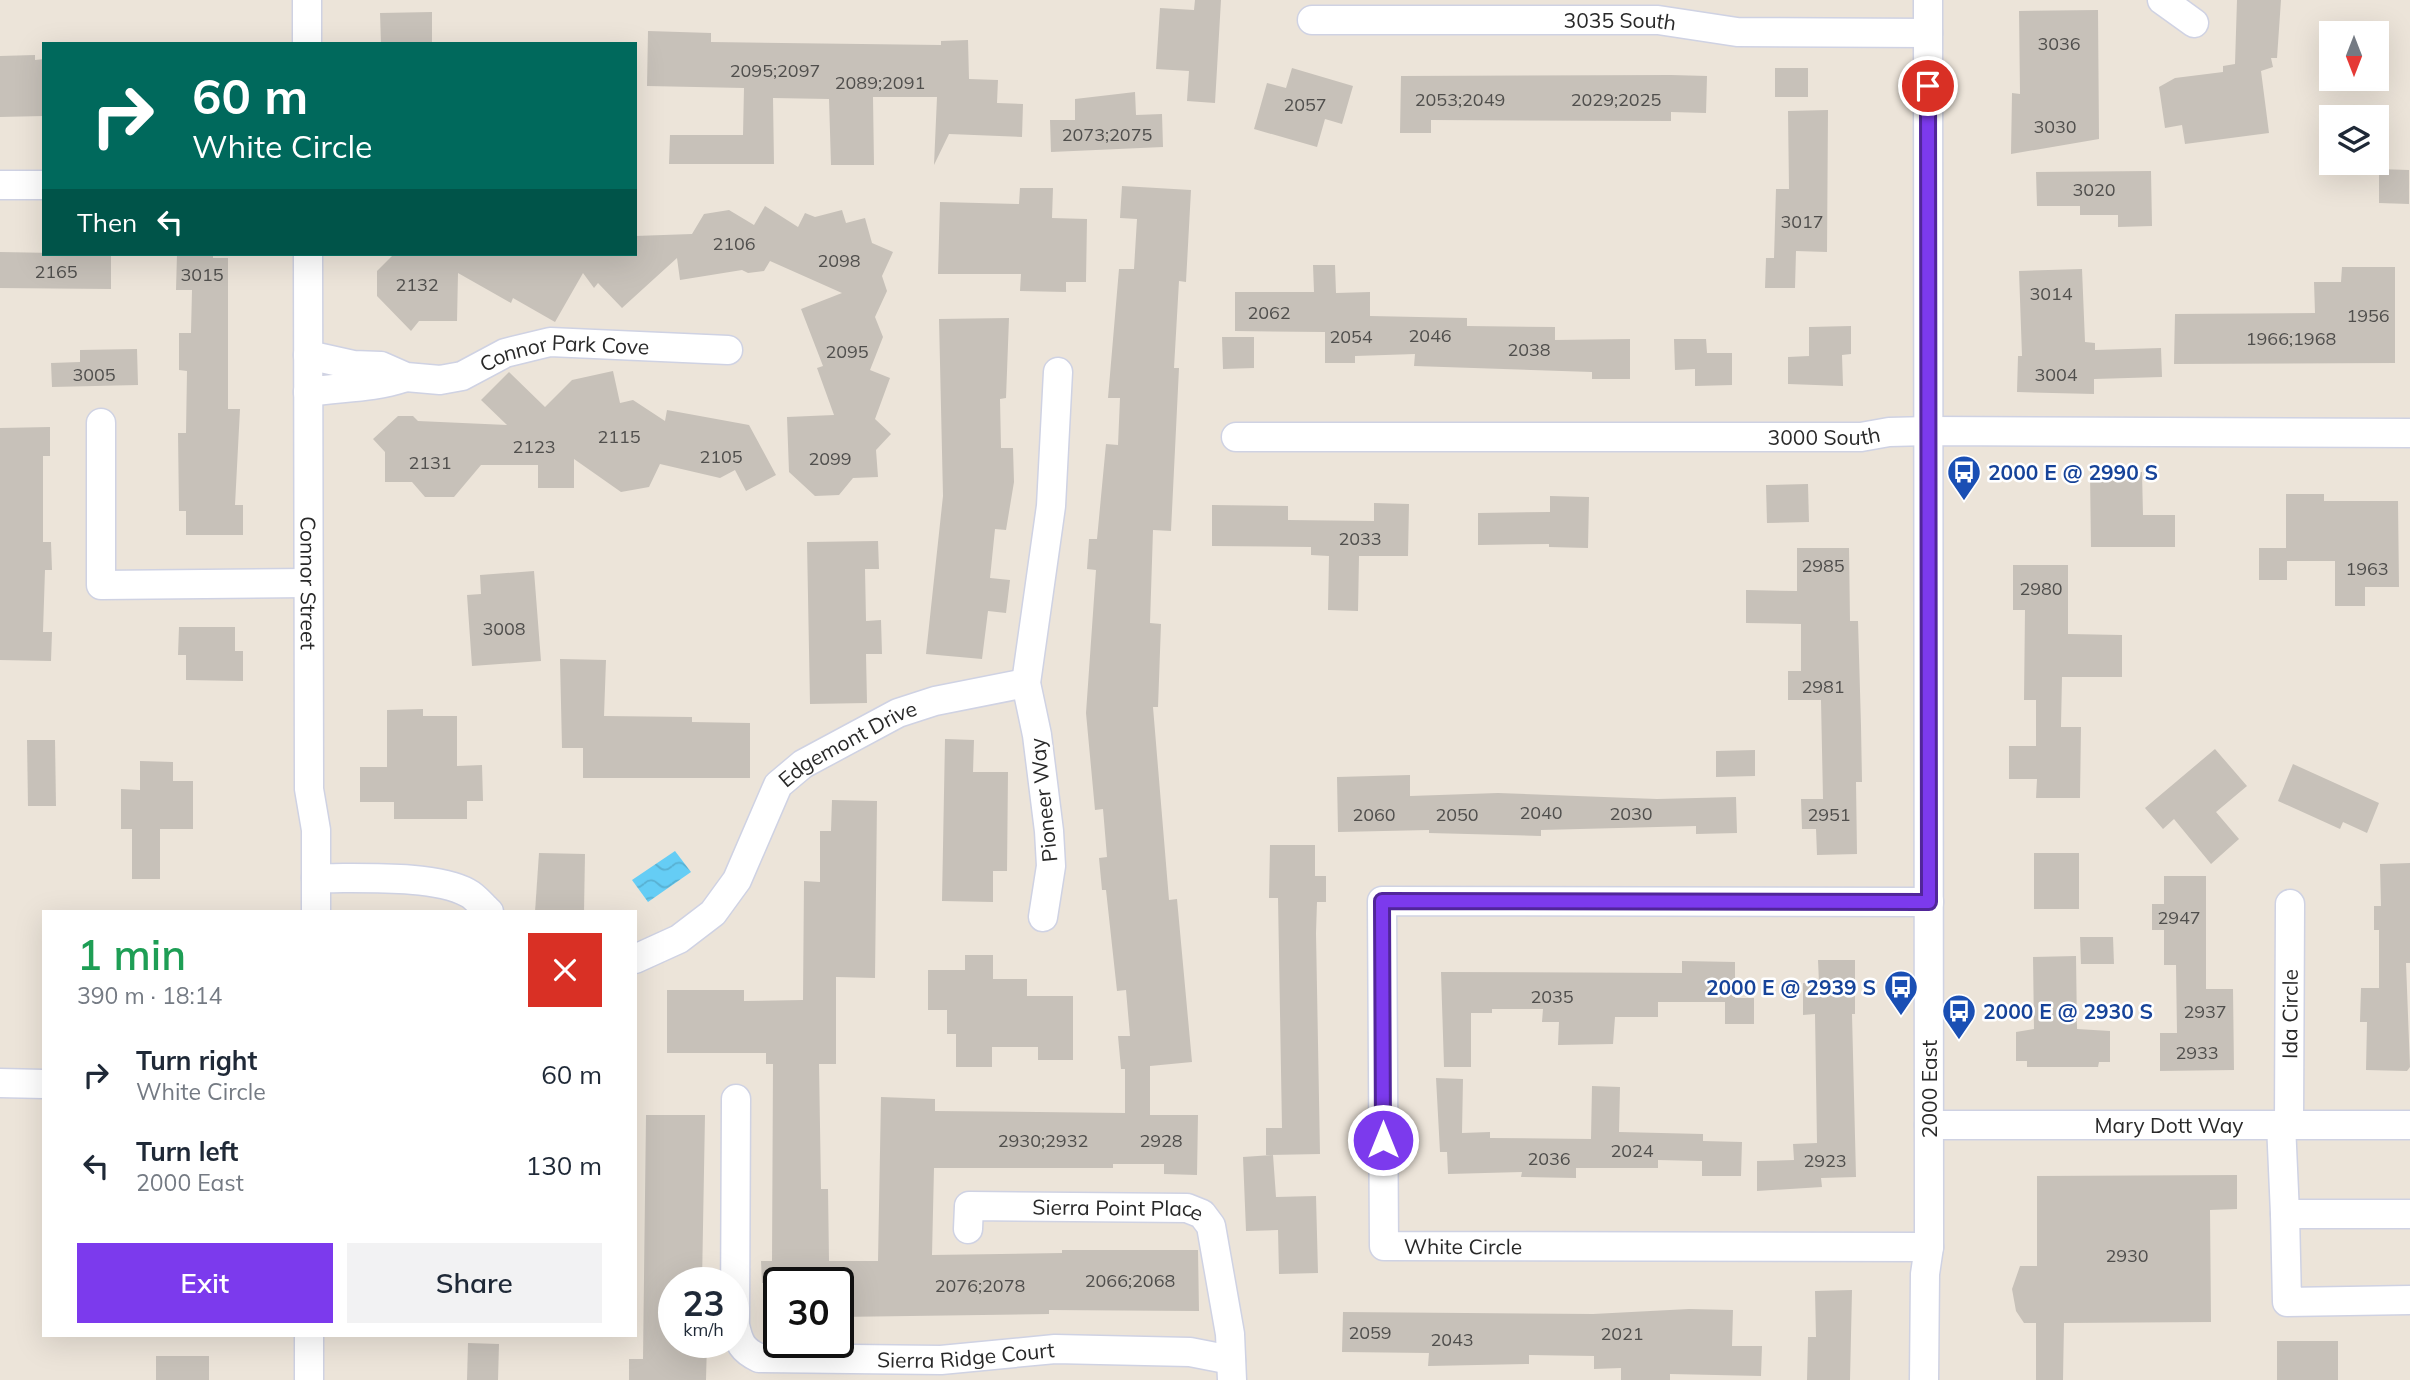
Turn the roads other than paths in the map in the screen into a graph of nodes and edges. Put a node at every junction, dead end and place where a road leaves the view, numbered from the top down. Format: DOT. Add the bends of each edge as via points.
graph roads {
  1 [pos="307,0"];
  2 [pos="1928,0"];
  3 [pos="2162,0"];
  4 [pos="1312,20"];
  5 [pos="2194,23"];
  6 [pos="1928,33"];
  7 [pos="307,42"];
  8 [pos="0,185"];
  9 [pos="42,185"];
  10 [pos="308,256"];
  11 [pos="728,351"];
  12 [pos="308,355"];
  13 [pos="1058,372"];
  14 [pos="406,377"];
  15 [pos="308,392"];
  16 [pos="101,422"];
  17 [pos="1929,431"];
  18 [pos="2410,433"];
  19 [pos="1236,437"];
  20 [pos="307,583"];
  21 [pos="1026,683"];
  22 [pos="316,878"];
  23 [pos="1929,902"];
  24 [pos="2290,904"];
  25 [pos="316,910"];
  26 [pos="487,910"];
  27 [pos="1043,918"];
  28 [pos="637,958"];
  29 [pos="0,1083"];
  30 [pos="42,1084"];
  31 [pos="736,1099"];
  32 [pos="2285,1124"];
  33 [pos="1929,1125"];
  34 [pos="2410,1125"];
  35 [pos="2285,1214"];
  36 [pos="2410,1214"];
  37 [pos="968,1229"];
  38 [pos="1929,1247"];
  39 [pos="2410,1300"];
  40 [pos="309,1337"];
  41 [pos="1231,1370"];
  42 [pos="309,1380"];
  43 [pos="1924,1380"];
  1 -- 7 [label="street"];
  2 -- 6 [label="street, 2000 East"];
  3 -- 5 [label="street"];
  4 -- 6 [label="street, 3035 South" via="1658,20 1737,32"];
  6 -- 17 [label="street, 2000 East"];
  8 -- 9 [label="street"];
  10 -- 12 [label="street, Connor Street"];
  11 -- 14 [label="street, Connor Park Cove" via="550,342 505,353 462,376"];
  12 -- 14 [label="street, Connor Park Cove" via="381,366"];
  12 -- 15 [label="street, Connor Street"];
  13 -- 21 [label="street, Pioneer Way" via="1051,506"];
  14 -- 15 [label="street, Connor Park Cove" via="381,385"];
  15 -- 20 [label="street, Connor Street"];
  16 -- 20 [label="street" via="102,585"];
  17 -- 18 [label="street, 3000 South"];
  17 -- 19 [label="street, 3000 South" via="1861,437"];
  17 -- 23 [label="street, 2000 East"];
  20 -- 22 [label="street, Connor Street" via="309,789 316,830"];
  21 -- 27 [label="street, Pioneer Way" via="1049,831 1051,866"];
  21 -- 28 [label="street, Edgemont Drive" via="898,713 803,764 778,785 737,880 713,913 679,939"];
  22 -- 25 [label="street, Connor Street"];
  22 -- 26 [label="street" via="395,879 449,886 470,894"];
  23 -- 33 [label="street, 2000 East"];
  23 -- 38 [label="street, White Circle" via="1382,901 1384,1246"];
  24 -- 32 [label="street, Ida Circle"];
  29 -- 30 [label="street"];
  31 -- 41 [label="street, Sierra Ridge Court" via="735,1325 739,1343 747,1352 759,1358 941,1360 1055,1349 1190,1352"];
  32 -- 33 [label="street, Mary Dott Way"];
  32 -- 34 [label="street, Mary Dott Way"];
  32 -- 35 [label="street, Ida Circle"];
  33 -- 38 [label="street, 2000 East"];
  35 -- 36 [label="street"];
  35 -- 39 [label="street, Ida Circle" via="2287,1302"];
  37 -- 41 [label="street, Sierra Point Place" via="969,1206 1187,1208 1202,1214 1210,1226 1230,1334"];
  38 -- 43 [label="street, 2000 East"];
  40 -- 42 [label="street"];
}
